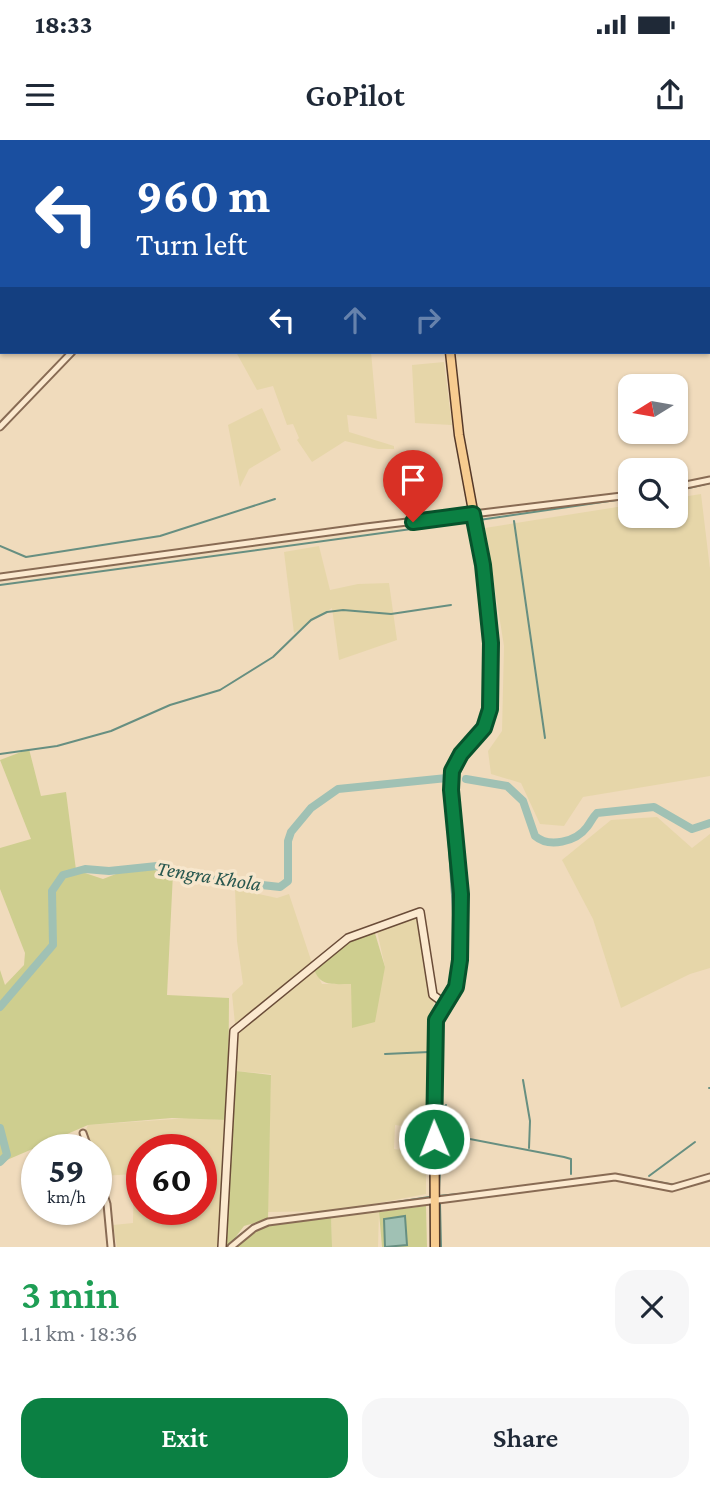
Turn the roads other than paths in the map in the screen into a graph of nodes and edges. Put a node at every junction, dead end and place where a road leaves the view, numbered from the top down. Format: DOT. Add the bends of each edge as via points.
graph roads {
  1 [pos="70,354"];
  2 [pos="450,354"];
  3 [pos="0,427"];
  4 [pos="710,480"];
  5 [pos="688,485"];
  6 [pos="618,496"];
  7 [pos="473,514"];
  8 [pos="0,577"];
  9 [pos="444,1003"];
  10 [pos="710,1177"];
  11 [pos="433,1202"];
  12 [pos="109,1225"];
  13 [pos="111,1247"];
  14 [pos="222,1247"];
  15 [pos="231,1247"];
  16 [pos="435,1247"];
  1 -- 3 [label="street"];
  2 -- 7 [label="main road"];
  4 -- 5 [label="street"];
  6 -- 7 [label="street"];
  7 -- 8 [label="street"];
  7 -- 9 [label="main road" via="491,643 491,699 487,723 452,771 461,894 460,960 456,987"];
  9 -- 11 [label="main road" via="433,1038"];
  9 -- 14 [label="street" via="433,995 420,912 348,938 234,1031"];
  10 -- 11 [label="street" via="672,1188 615,1177"];
  11 -- 15 [label="street" via="268,1222"];
  11 -- 16 [label="main road"];
  12 -- 13 [label="street"];
}
